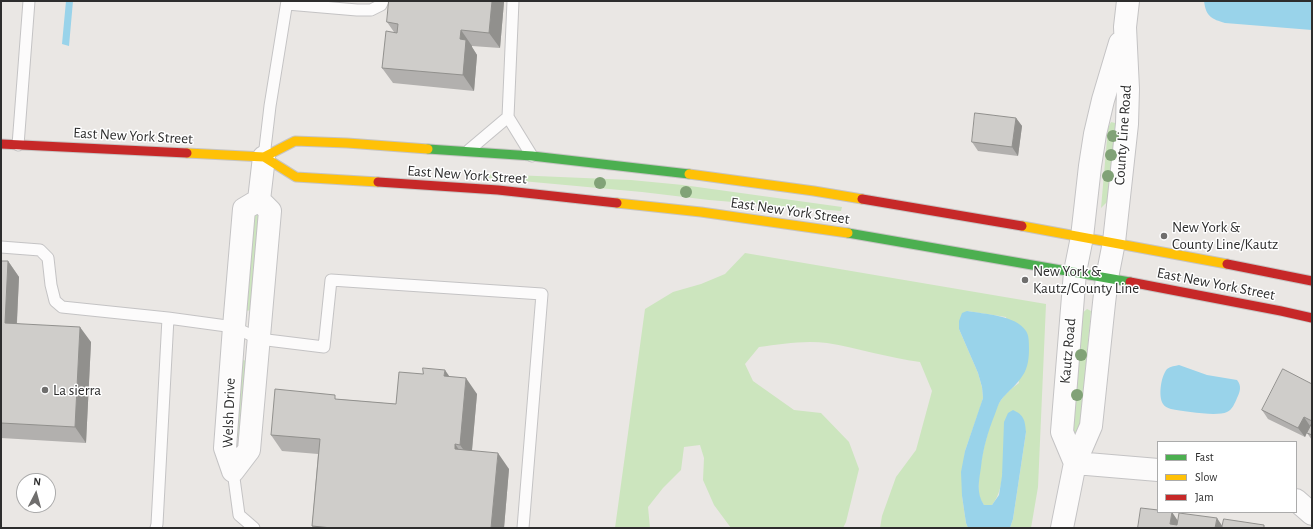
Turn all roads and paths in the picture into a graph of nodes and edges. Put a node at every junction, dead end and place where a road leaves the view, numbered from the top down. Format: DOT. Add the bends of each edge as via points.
graph roads {
  1 [pos="29,1"];
  2 [pos="383,1"];
  3 [pos="513,1"];
  4 [pos="1128,1"];
  5 [pos="287,2"];
  6 [pos="1125,27"];
  7 [pos="508,117"];
  8 [pos="1,144"];
  9 [pos="18,145"];
  10 [pos="468,151"];
  11 [pos="532,156"];
  12 [pos="264,157"];
  13 [pos="259,200"];
  14 [pos="1082,237"];
  15 [pos="1114,242"];
  16 [pos="1,247"];
  17 [pos="1075,272"];
  18 [pos="1107,278"];
  19 [pos="1312,281"];
  20 [pos="168,318"];
  21 [pos="1312,318"];
  22 [pos="234,327"];
  23 [pos="259,340"];
  24 [pos="1075,463"];
  25 [pos="1157,470"];
  26 [pos="233,471"];
  27 [pos="1297,501"];
  28 [pos="1312,514"];
  29 [pos="156,528"];
  30 [pos="254,528"];
  31 [pos="523,528"];
  32 [pos="1062,528"];
  1 -- 9 [label="lane"];
  2 -- 5 [label="lane" via="371,10"];
  3 -- 7 [label="lane"];
  4 -- 6 [label="street, County Line Road"];
  5 -- 12 [label="lane"];
  6 -- 14 [label="street, County Line Road" via="1103,100 1096,134"];
  6 -- 15 [label="street, County Line Road" via="1127,124"];
  7 -- 10 [label="lane"];
  7 -- 11 [label="lane"];
  8 -- 9 [label="main road, East New York Street"];
  9 -- 12 [label="main road, East New York Street"];
  10 -- 11 [label="main road, East New York Street"];
  10 -- 12 [label="main road, East New York Street" via="294,141"];
  11 -- 14 [label="main road, East New York Street" via="814,191"];
  12 -- 13 [label="street"];
  12 -- 17 [label="main road, East New York Street" via="296,177 498,190 701,212 879,238"];
  13 -- 22 [label="street, Welsh Drive" via="244,209"];
  13 -- 23 [label="street, Welsh Drive" via="270,211"];
  14 -- 15 [label="main road, East New York Street"];
  14 -- 17 [label="street, Kautz Road"];
  15 -- 18 [label="street, Kautz Road"];
  15 -- 19 [label="main road, East New York Street"];
  16 -- 20 [label="lane" via="40,250 48,258 55,300 62,307"];
  17 -- 18 [label="main road, East New York Street"];
  17 -- 24 [label="street, Kautz Road" via="1062,432"];
  18 -- 21 [label="main road, East New York Street"];
  18 -- 24 [label="street, Kautz Road" via="1091,426"];
  20 -- 22 [label="lane"];
  20 -- 29 [label="lane"];
  22 -- 23 [label="lane"];
  22 -- 26 [label="street, Welsh Drive" via="225,448"];
  23 -- 26 [label="street, Welsh Drive" via="249,450"];
  23 -- 31 [label="lane" via="324,347 330,280 542,294"];
  24 -- 25 [label="street"];
  24 -- 32 [label="street, Kautz Road"];
  26 -- 30 [label="lane" via="239,515"];
  27 -- 28 [label="street"];
}
